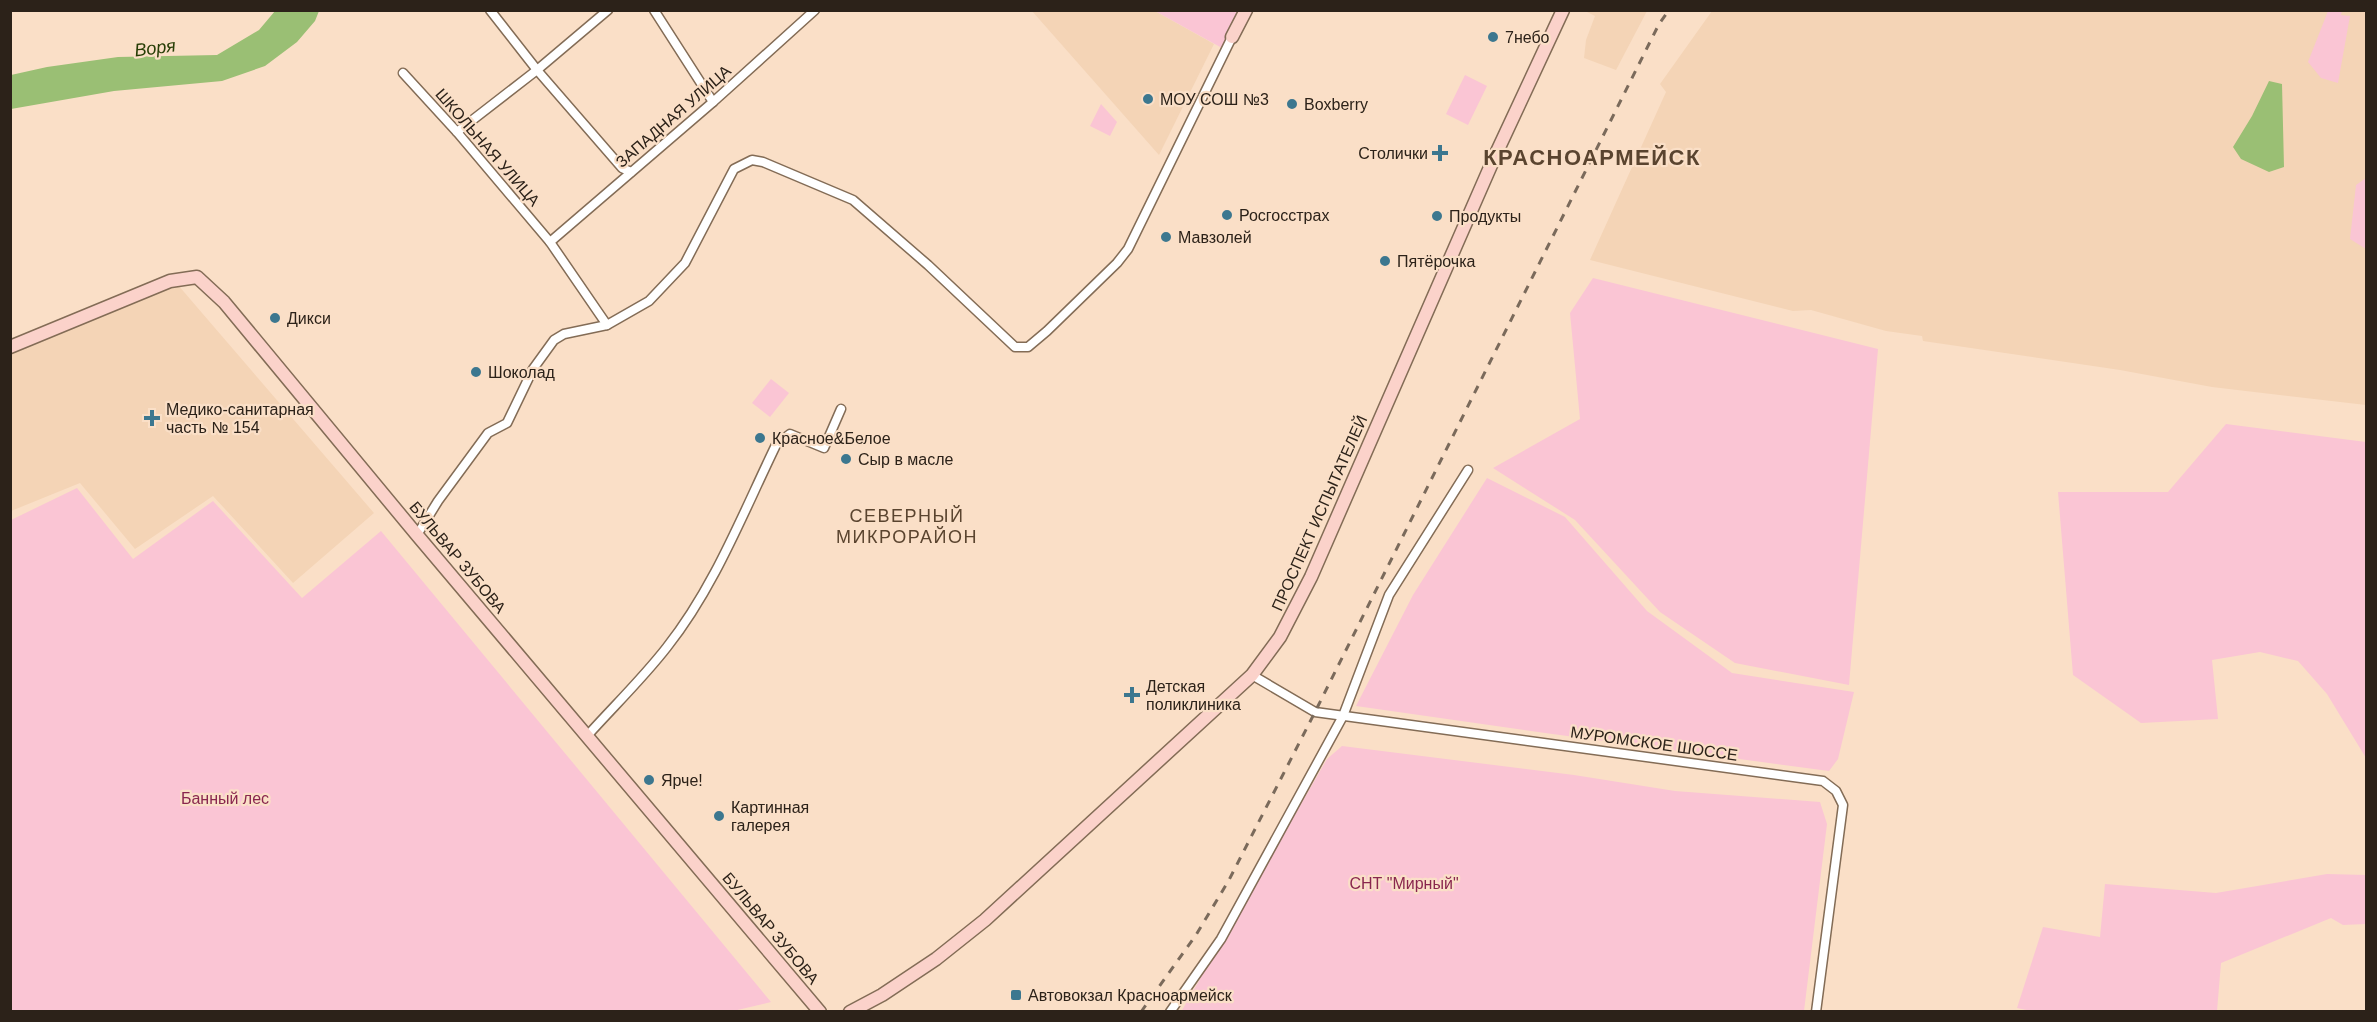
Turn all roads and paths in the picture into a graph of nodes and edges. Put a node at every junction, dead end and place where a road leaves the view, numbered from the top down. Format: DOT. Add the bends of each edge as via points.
graph roads {
  1 [pos="490,10"];
  2 [pos="608,10"];
  3 [pos="654,10"];
  4 [pos="815,10"];
  5 [pos="1246,10"];
  6 [pos="1563,10"];
  7 [pos="1232,37"];
  8 [pos="537,70"];
  9 [pos="403,73"];
  10 [pos="713,102"];
  11 [pos="457,132"];
  12 [pos="631,172"];
  13 [pos="550,242"];
  14 [pos="607,326"];
  15 [pos="10,347"];
  16 [pos="841,409"];
  17 [pos="1468,470"];
  18 [pos="417,535"];
  19 [pos="1252,675"];
  20 [pos="1343,716"];
  21 [pos="587,736"];
  22 [pos="820,1011"];
  23 [pos="850,1011"];
  24 [pos="1170,1011"];
  25 [pos="1816,1011"];
  1 -- 8 [label="street"];
  2 -- 8 [label="street"];
  3 -- 10 [label="street"];
  4 -- 10 [label="street, ЗАПАДНАЯ УЛИЦА"];
  5 -- 7 [label="main road"];
  6 -- 19 [label="main road, ПРОСПЕКТ ИСПЫТАТЕЛЕЙ" via="1311,577 1280,637"];
  7 -- 14 [label="street" via="1128,249 1028,347 1015,347 853,200 752,160 734,169 685,263 649,301"];
  8 -- 11 [label="street"];
  8 -- 12 [label="street" via="622,168"];
  9 -- 11 [label="street, ШКОЛЬНАЯ УЛИЦА"];
  10 -- 12 [label="street, ЗАПАДНАЯ УЛИЦА"];
  11 -- 13 [label="street, ШКОЛЬНАЯ УЛИЦА"];
  12 -- 13 [label="street, ЗАПАДНАЯ УЛИЦА"];
  13 -- 14 [label="street, ШКОЛЬНАЯ УЛИЦА"];
  14 -- 18 [label="street" via="564,334 554,340 533,369 507,423 488,433"];
  15 -- 18 [label="main road, БУЛЬВАР ЗУБОВА" via="170,281 197,277 224,302"];
  16 -- 21 [label="street" via="824,448 790,434 776,445 721,559 668,647"];
  17 -- 20 [label="street" via="1389,595"];
  18 -- 21 [label="main road, БУЛЬВАР ЗУБОВА"];
  19 -- 20 [label="street, МУРОМСКОЕ ШОССЕ" via="1315,712"];
  19 -- 23 [label="main road, ПРОСПЕКТ ИСПЫТАТЕЛЕЙ" via="985,920 936,959"];
  20 -- 24 [label="street" via="1221,939"];
  20 -- 25 [label="street, МУРОМСКОЕ ШОССЕ" via="1823,781 1836,791 1843,805"];
  21 -- 22 [label="main road, БУЛЬВАР ЗУБОВА"];
}
